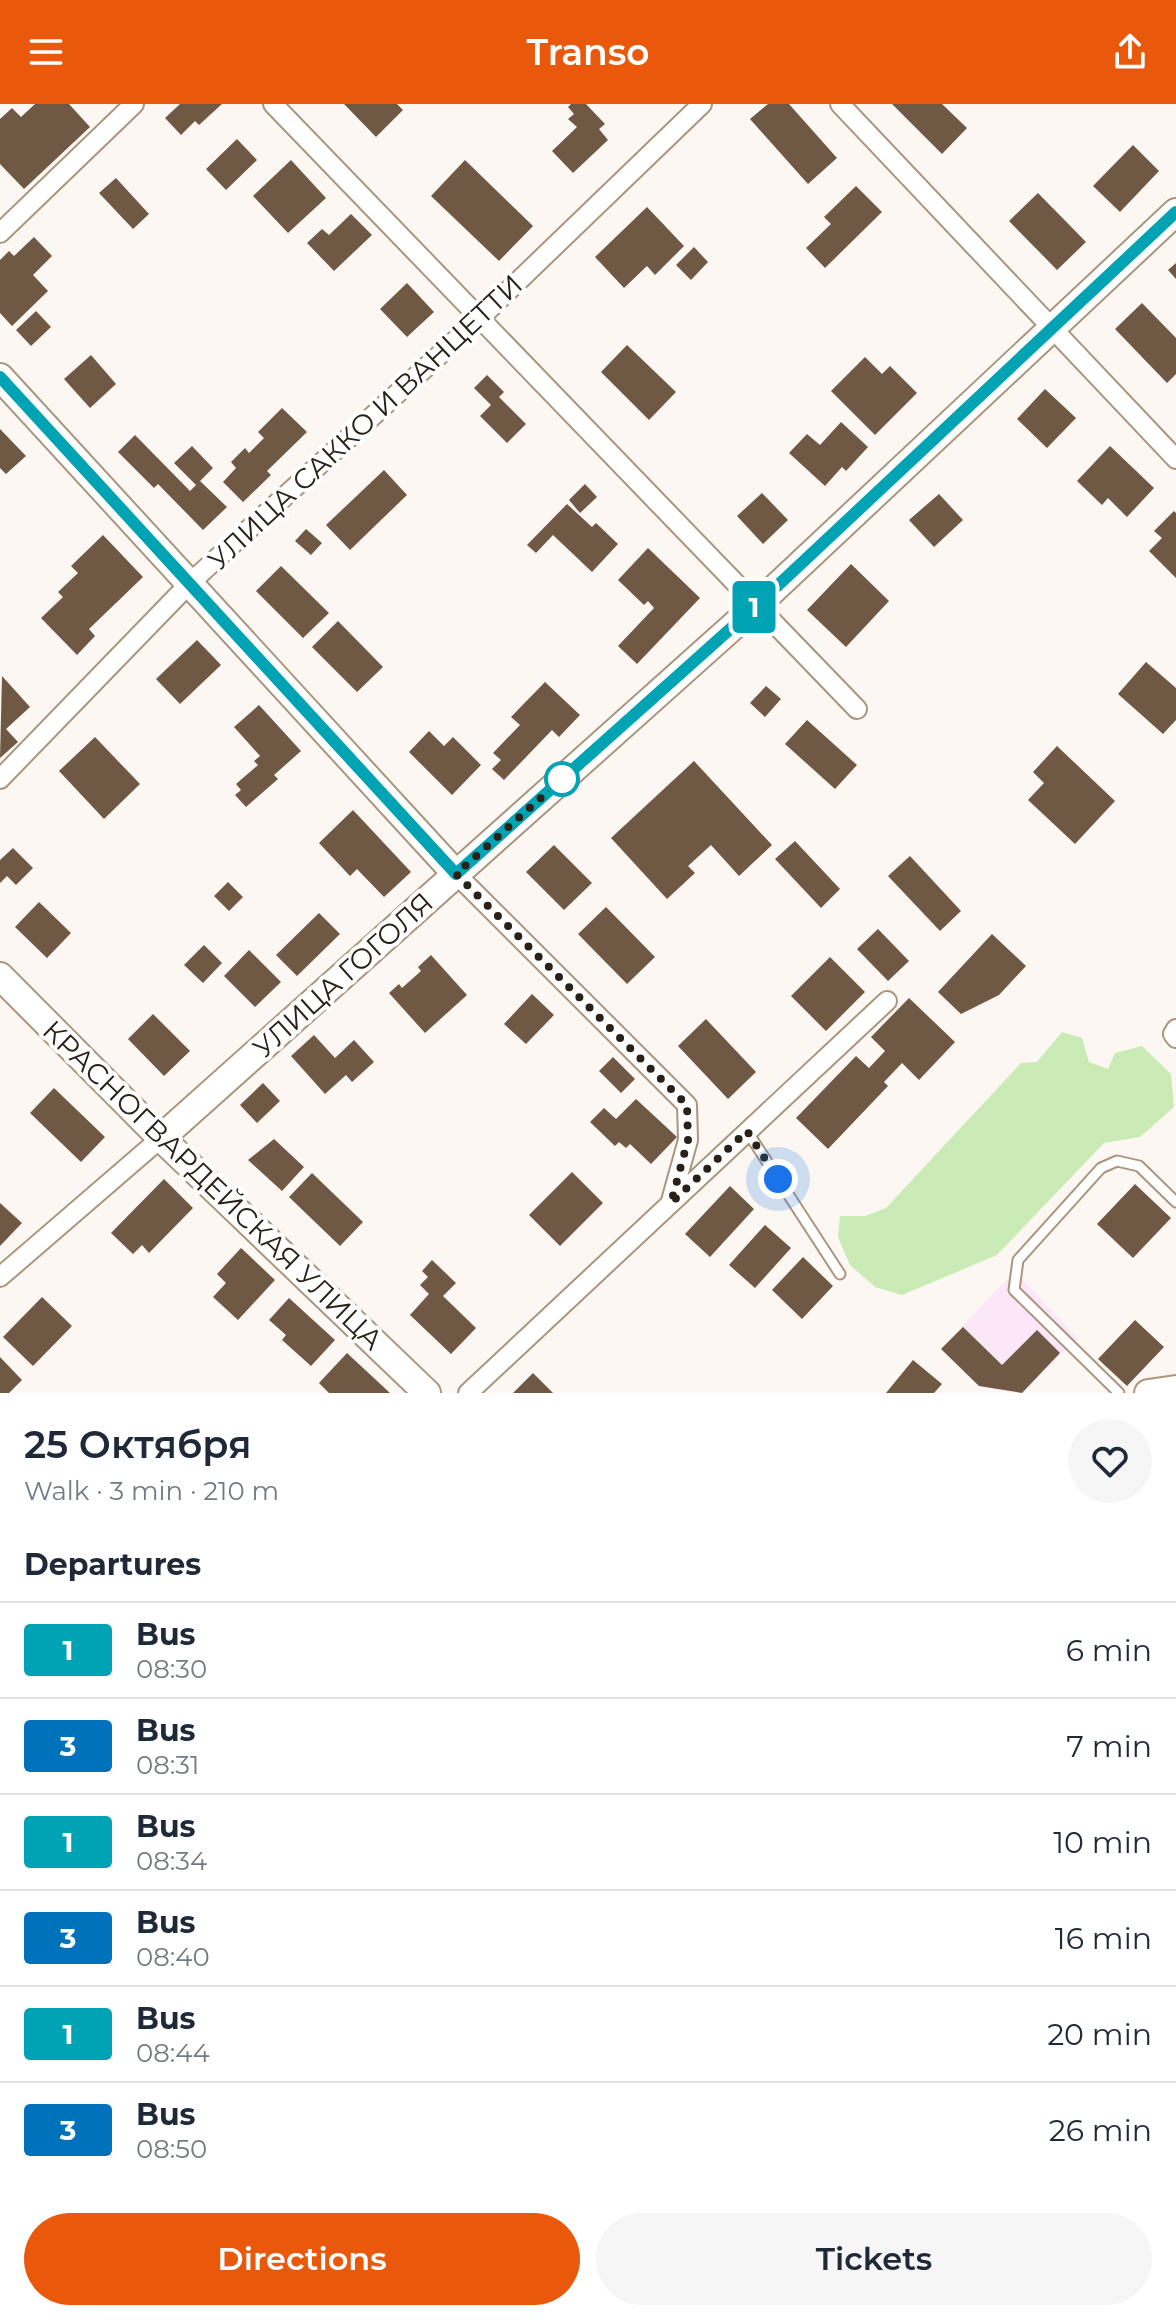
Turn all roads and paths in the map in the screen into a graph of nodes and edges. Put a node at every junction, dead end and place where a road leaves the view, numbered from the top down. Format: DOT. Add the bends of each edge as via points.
graph roads {
  1 [pos="134,104"];
  2 [pos="273,104"];
  3 [pos="702,104"];
  4 [pos="840,104"];
  5 [pos="1176,212"];
  6 [pos="0,233"];
  7 [pos="481,317"];
  8 [pos="1050,329"];
  9 [pos="0,377"];
  10 [pos="1176,459"];
  11 [pos="191,582"];
  12 [pos="757,605"];
  13 [pos="857,709"];
  14 [pos="0,779"];
  15 [pos="456,874"];
  16 [pos="0,976"];
  17 [pos="887,1001"];
  18 [pos="1176,1029"];
  19 [pos="1176,1038"];
  20 [pos="747,1131"];
  21 [pos="161,1138"];
  22 [pos="1176,1202"];
  23 [pos="671,1203"];
  24 [pos="840,1274"];
  25 [pos="0,1277"];
  26 [pos="1176,1389"];
  27 [pos="427,1393"];
  28 [pos="468,1393"];
  29 [pos="1119,1393"];
  30 [pos="1148,1393"];
  1 -- 6 [label="street"];
  2 -- 7 [label="street"];
  3 -- 7 [label="street, УЛИЦА САККО И ВАНЦЕТТИ"];
  4 -- 8 [label="street"];
  5 -- 8 [label="main road, УЛИЦА ГОГОЛЯ"];
  7 -- 11 [label="street, УЛИЦА САККО И ВАНЦЕТТИ"];
  7 -- 12 [label="street"];
  8 -- 10 [label="street"];
  8 -- 12 [label="main road, УЛИЦА ГОГОЛЯ"];
  9 -- 11 [label="main road"];
  11 -- 14 [label="street, УЛИЦА САККО И ВАНЦЕТТИ"];
  11 -- 15 [label="main road"];
  12 -- 13 [label="street"];
  12 -- 15 [label="main road, УЛИЦА ГОГОЛЯ"];
  15 -- 21 [label="main road, УЛИЦА ГОГОЛЯ"];
  15 -- 23 [label="street" via="687,1105 688,1140"];
  16 -- 21 [label="main road, КРАСНОГВАРДЕЙСКАЯ УЛИЦА"];
  17 -- 20 [label="street"];
  18 -- 19 [label="street"];
  20 -- 23 [label="street"];
  20 -- 24 [label="lane"];
  21 -- 25 [label="street, УЛИЦА ГОГОЛЯ"];
  21 -- 27 [label="main road, КРАСНОГВАРДЕЙСКАЯ УЛИЦА"];
  22 -- 29 [label="lane" via="1139,1166 1117,1161 1101,1168 1018,1260 1014,1290"];
  23 -- 28 [label="street"];
  26 -- 30 [label="main road"];
}
